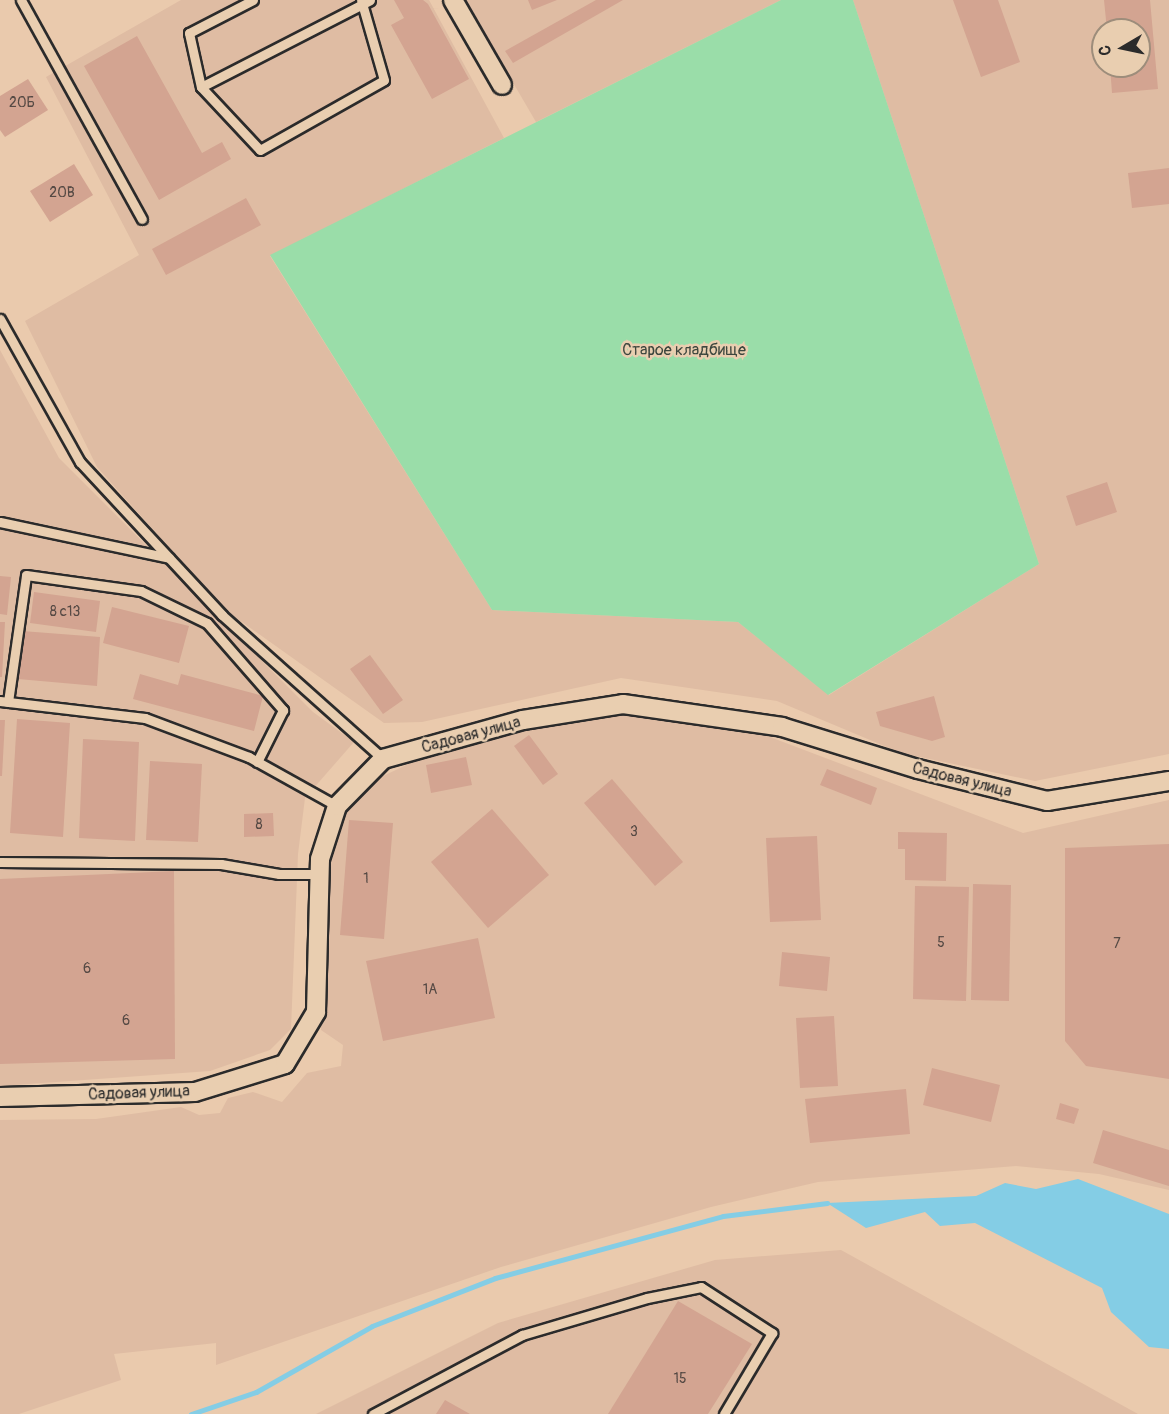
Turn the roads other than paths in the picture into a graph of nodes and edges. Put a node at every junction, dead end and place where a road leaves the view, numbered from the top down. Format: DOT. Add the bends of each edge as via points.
graph roads {
  1 [pos="21,0"];
  2 [pos="253,0"];
  3 [pos="453,0"];
  4 [pos="365,1"];
  5 [pos="502,85"];
  6 [pos="201,87"];
  7 [pos="142,219"];
  8 [pos="0,319"];
  9 [pos="0,522"];
  10 [pos="169,558"];
  11 [pos="4,701"];
  12 [pos="383,759"];
  13 [pos="257,762"];
  14 [pos="1169,781"];
  15 [pos="337,806"];
  16 [pos="0,862"];
  17 [pos="320,874"];
  18 [pos="0,1097"];
  19 [pos="373,1414"];
  20 [pos="724,1414"];
  1 -- 7 [label="lane"];
  2 -- 6 [label="lane" via="189,33"];
  3 -- 5 [label="street"];
  4 -- 6 [label="lane"];
  4 -- 6 [label="lane" via="384,80 260,150"];
  8 -- 10 [label="lane" via="80,462"];
  9 -- 10 [label="lane"];
  10 -- 12 [label="lane" via="222,615"];
  11 -- 13 [label="lane" via="145,718"];
  11 -- 13 [label="lane" via="26,575 141,591 207,623 284,710"];
  12 -- 14 [label="street, Садовая улица" via="523,720 623,704 782,727 918,769 1047,801"];
  12 -- 15 [label="street, Садовая улица"];
  13 -- 15 [label="lane"];
  15 -- 17 [label="street, Садовая улица" via="320,859"];
  16 -- 17 [label="lane" via="221,864 279,874"];
  17 -- 18 [label="street, Садовая улица" via="316,1012 285,1064 195,1092"];
  19 -- 20 [label="lane" via="522,1335 647,1298 701,1287 772,1333"];
}
